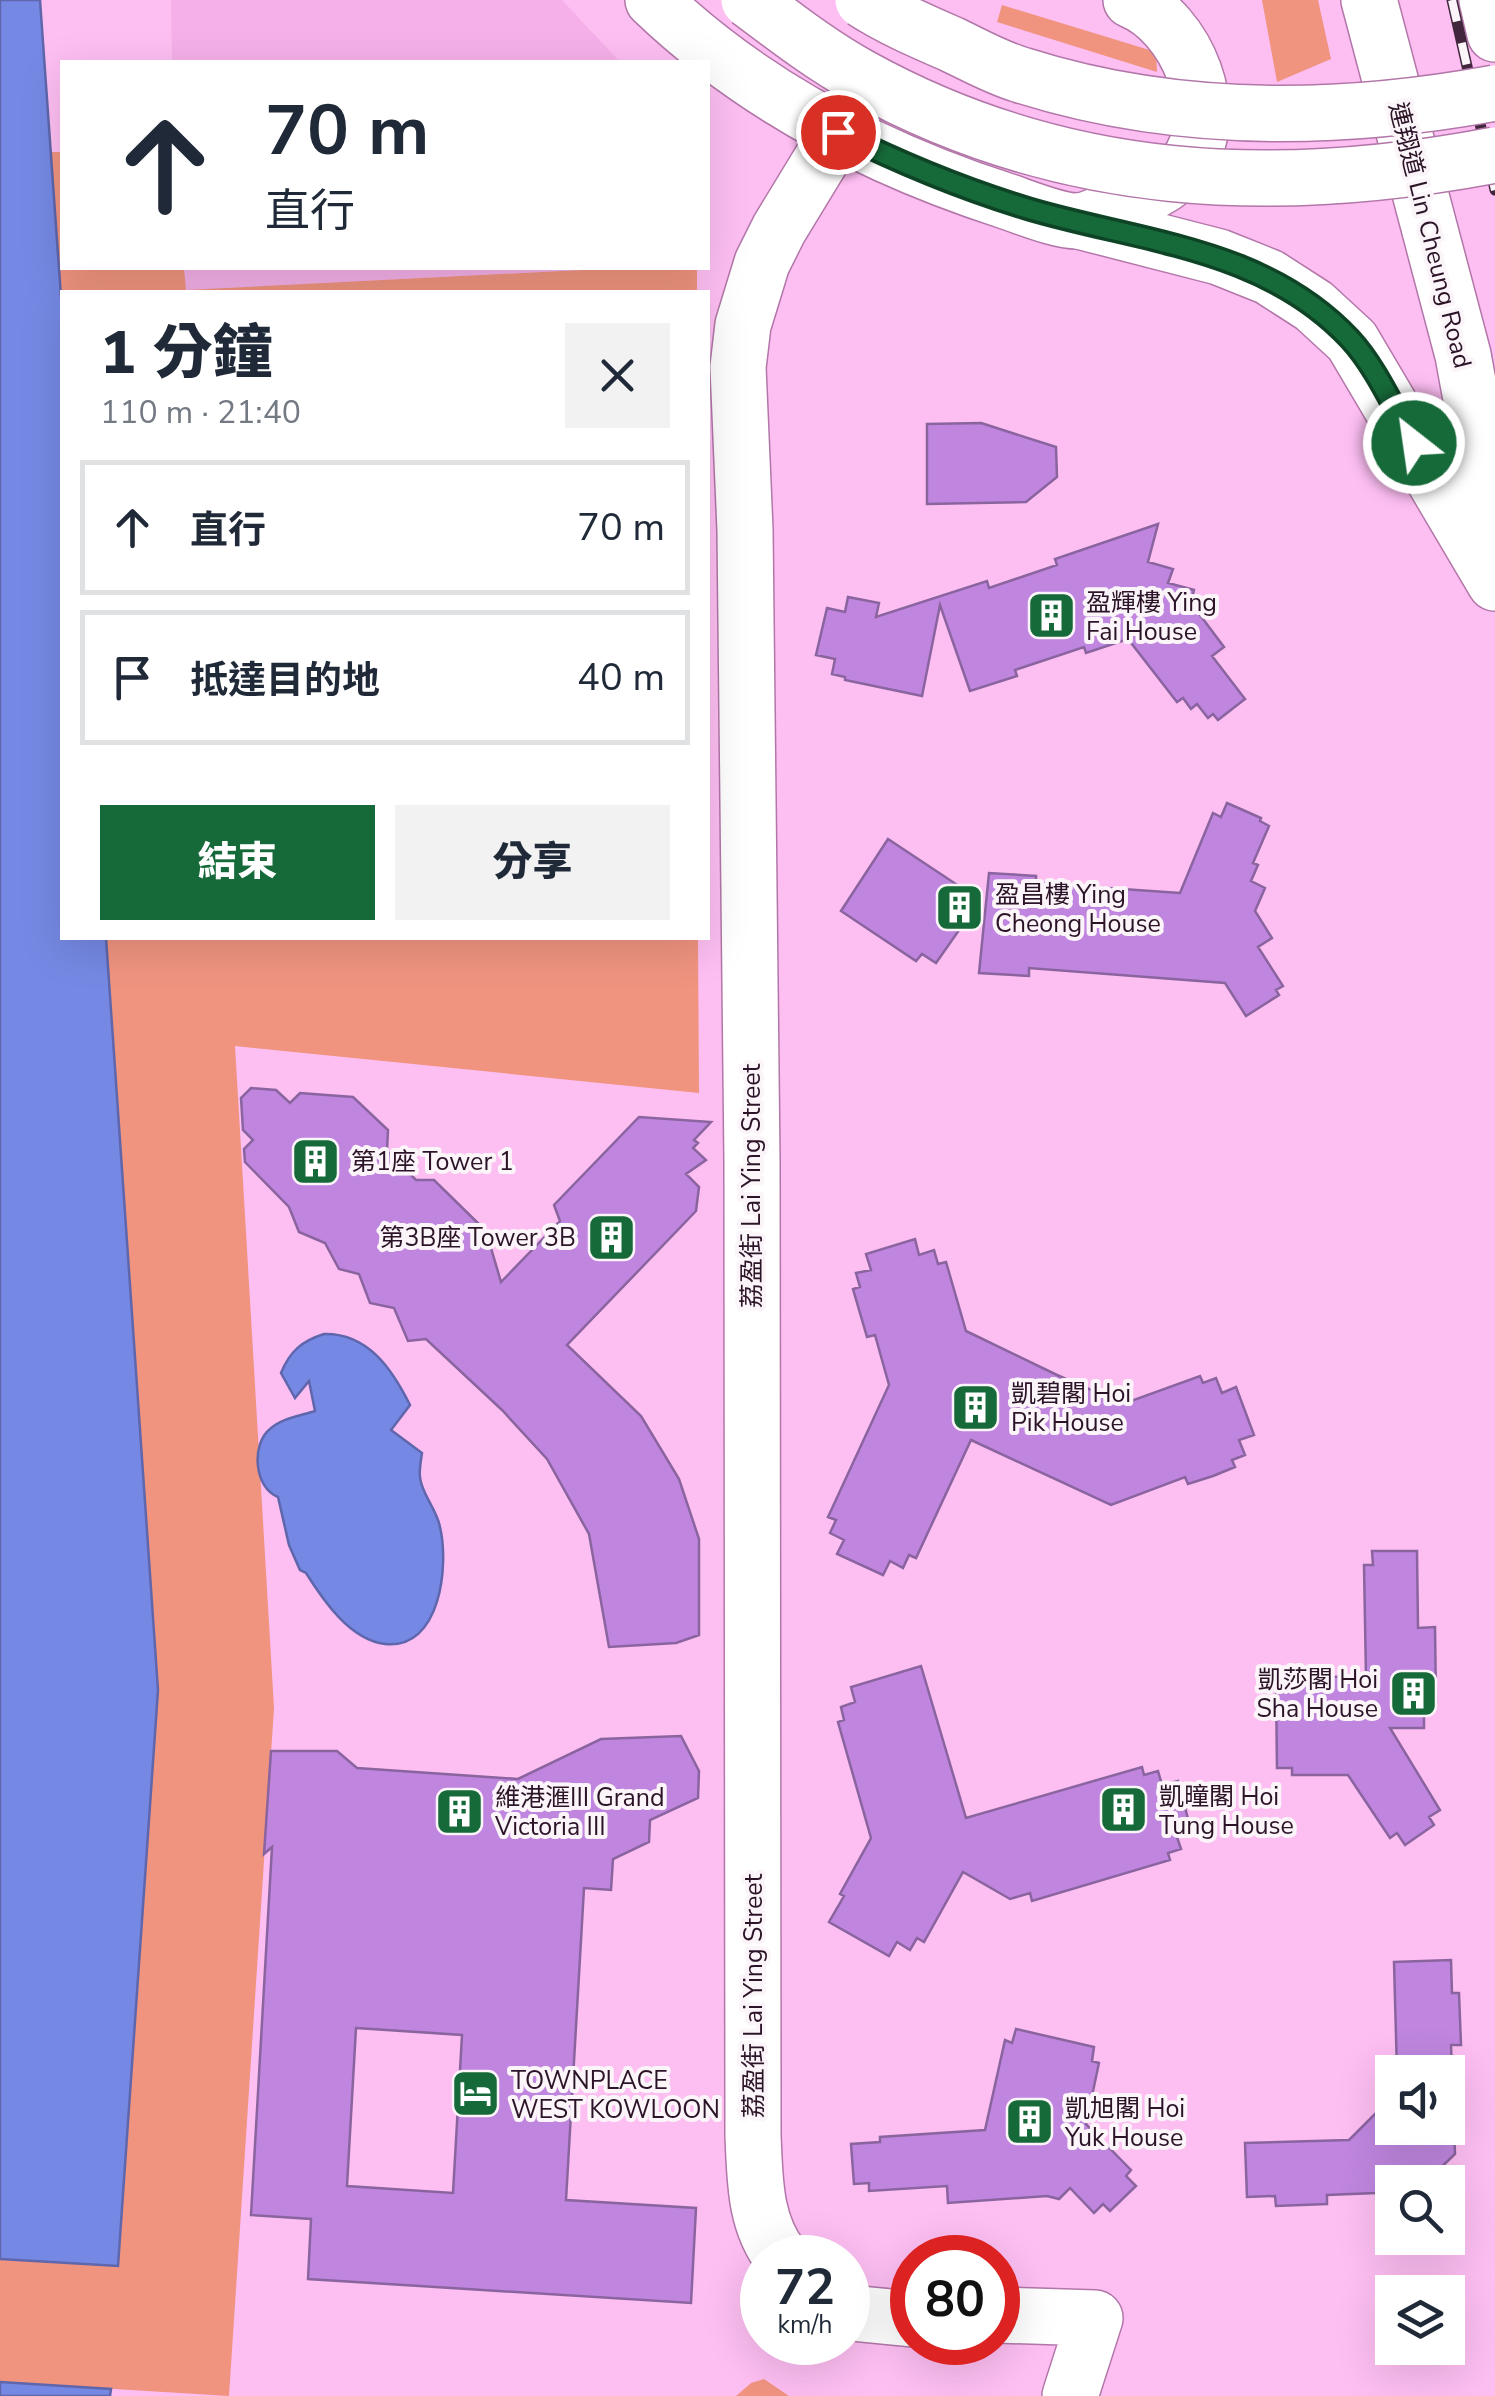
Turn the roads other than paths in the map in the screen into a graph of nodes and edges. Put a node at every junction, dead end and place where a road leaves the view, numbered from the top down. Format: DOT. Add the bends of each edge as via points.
graph roads {
  1 [pos="653,0"];
  2 [pos="749,0"];
  3 [pos="863,0"];
  4 [pos="1130,0"];
  5 [pos="1370,0"];
  6 [pos="1488,0"];
  7 [pos="1495,34"];
  8 [pos="1495,93"];
  9 [pos="838,132"];
  10 [pos="1495,155"];
  11 [pos="1079,221"];
  12 [pos="1495,530"];
  13 [pos="1495,583"];
  14 [pos="769,2235"];
  15 [pos="1020,2316"];
  16 [pos="1070,2396"];
  1 -- 9 [label="main road" via="726,60"];
  2 -- 10 [label="main road, bridge" via="861,77 925,108 1093,162 1263,181 1383,173"];
  3 -- 8 [label="main road, bridge" via="1018,74 1119,102 1255,116"];
  4 -- 11 [label="main road" via="1167,25 1184,50 1201,107 1199,137 1186,166 1168,182"];
  5 -- 12 [label="main road, 連翔道 Lin Cheung Road" via="1463,356"];
  6 -- 7 [label="main road"];
  9 -- 11 [label="main road" via="968,189"];
  9 -- 14 [label="main road, 荔盈街 Lai Ying Street" via="762,263 738,367 752,1162 754,2136 755,2186"];
  11 -- 13 [label="main road" via="1219,256 1314,306 1352,341"];
  15 -- 16 [label="main road" via="1095,2318"];
}
